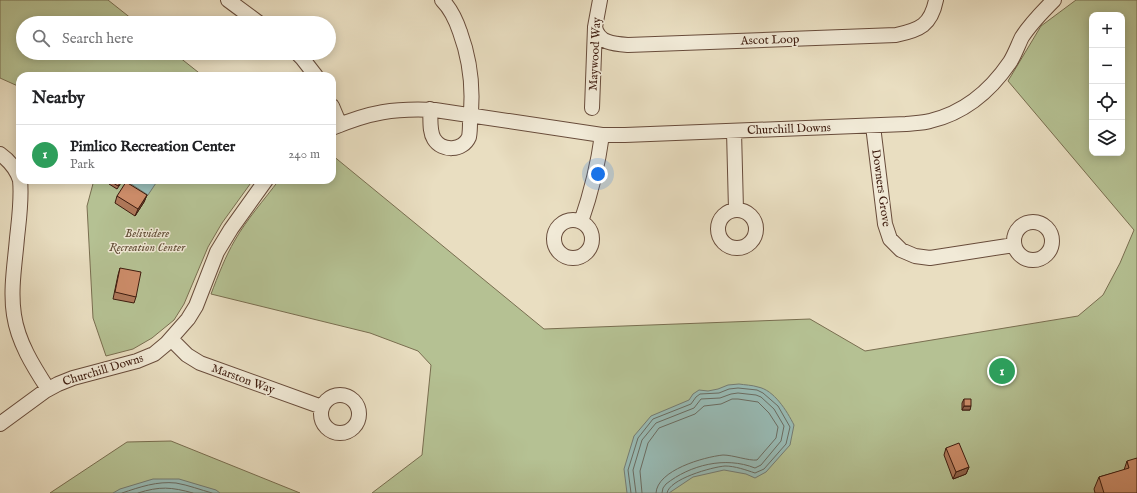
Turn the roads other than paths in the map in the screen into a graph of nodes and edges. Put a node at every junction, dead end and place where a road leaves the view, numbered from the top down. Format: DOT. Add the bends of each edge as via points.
graph roads {
  1 [pos="228,0"];
  2 [pos="444,0"];
  3 [pos="600,0"];
  4 [pos="936,0"];
  5 [pos="1054,0"];
  6 [pos="250,16"];
  7 [pos="595,27"];
  8 [pos="304,60"];
  9 [pos="313,72"];
  10 [pos="592,108"];
  11 [pos="430,109"];
  12 [pos="471,115"];
  13 [pos="336,126"];
  14 [pos="873,126"];
  15 [pos="734,131"];
  16 [pos="602,135"];
  17 [pos="0,154"];
  18 [pos="16,169"];
  19 [pos="20,184"];
  20 [pos="263,184"];
  21 [pos="736,210"];
  22 [pos="581,222"];
  23 [pos="1014,246"];
  24 [pos="171,338"];
  25 [pos="48,389"];
  26 [pos="322,406"];
  27 [pos="0,424"];
  1 -- 6 [label="street"];
  2 -- 12 [label="street" via="455,19 467,54 472,92"];
  3 -- 7 [label="street, Maywood Way"];
  4 -- 7 [label="street, Ascot Loop" via="928,22 920,28 896,35 628,45 605,41 596,34"];
  5 -- 14 [label="street, Churchill Downs" via="1034,20 994,83 972,103 931,121"];
  7 -- 10 [label="street, Maywood Way"];
  8 -- 9 [label="street"];
  11 -- 12 [label="street, Churchill Downs"];
  11 -- 12 [label="street" via="434,139 448,149 464,144 469,137"];
  11 -- 13 [label="street, Churchill Downs" via="391,110 370,114"];
  12 -- 16 [label="street, Churchill Downs"];
  14 -- 15 [label="street, Churchill Downs"];
  14 -- 23 [label="street, Downers Grove" via="885,224 890,239 901,250 915,256 930,258"];
  15 -- 16 [label="street, Churchill Downs"];
  15 -- 21 [label="street"];
  16 -- 22 [label="street" via="596,172"];
  17 -- 18 [label="street" via="10,160"];
  19 -- 25 [label="street" via="13,277 14,314 24,347"];
  20 -- 24 [label="street, Churchill Downs" via="230,229 217,252 196,306"];
  24 -- 25 [label="street, Churchill Downs" via="154,354 137,362 73,378"];
  24 -- 26 [label="street, Marston Way" via="187,355 200,363"];
  25 -- 27 [label="street, Churchill Downs"];
}
